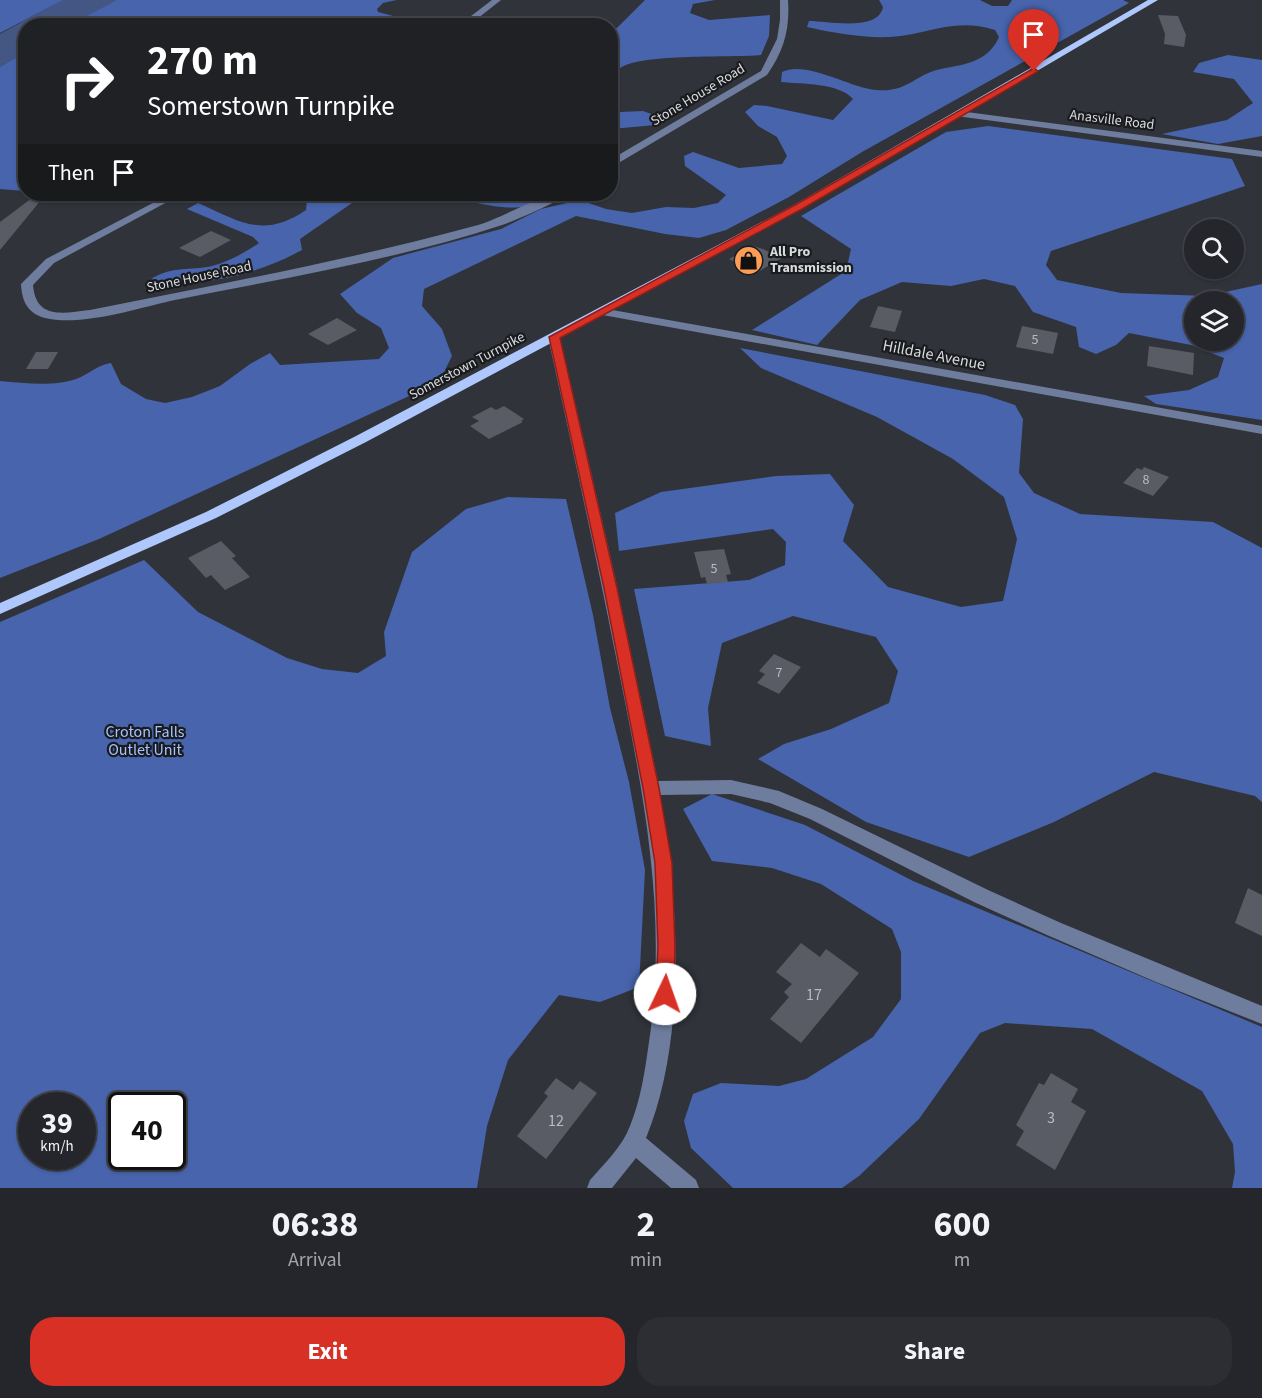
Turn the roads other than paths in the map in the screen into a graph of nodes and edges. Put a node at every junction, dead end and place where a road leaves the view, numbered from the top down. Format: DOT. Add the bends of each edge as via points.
graph roads {
  1 [pos="497,0"];
  2 [pos="784,0"];
  3 [pos="1153,0"];
  4 [pos="473,18"];
  5 [pos="959,114"];
  6 [pos="1262,154"];
  7 [pos="618,160"];
  8 [pos="164,201"];
  9 [pos="546,201"];
  10 [pos="601,312"];
  11 [pos="554,337"];
  12 [pos="1262,430"];
  13 [pos="0,609"];
  14 [pos="651,788"];
  15 [pos="1262,1015"];
  16 [pos="634,1142"];
  17 [pos="598,1188"];
  18 [pos="688,1188"];
  1 -- 4 [label="street"];
  2 -- 7 [label="street, Stone House Road" via="786,15 778,55 764,73"];
  3 -- 5 [label="main road, Somerstown Turnpike"];
  5 -- 6 [label="street, Anasville Road"];
  5 -- 10 [label="main road, Somerstown Turnpike" via="798,207"];
  8 -- 9 [label="street, Stone House Road" via="50,261 27,284 27,298 33,309 64,317 90,314 298,272 500,222"];
  10 -- 11 [label="main road, Somerstown Turnpike"];
  10 -- 12 [label="street, Hilldale Avenue"];
  11 -- 13 [label="main road, Somerstown Turnpike" via="211,515"];
  11 -- 14 [label="street"];
  14 -- 15 [label="street" via="731,787 773,796 981,896"];
  14 -- 16 [label="street" via="663,863 666,977 663,1029 649,1098"];
  16 -- 17 [label="street"];
  16 -- 18 [label="street"];
}
